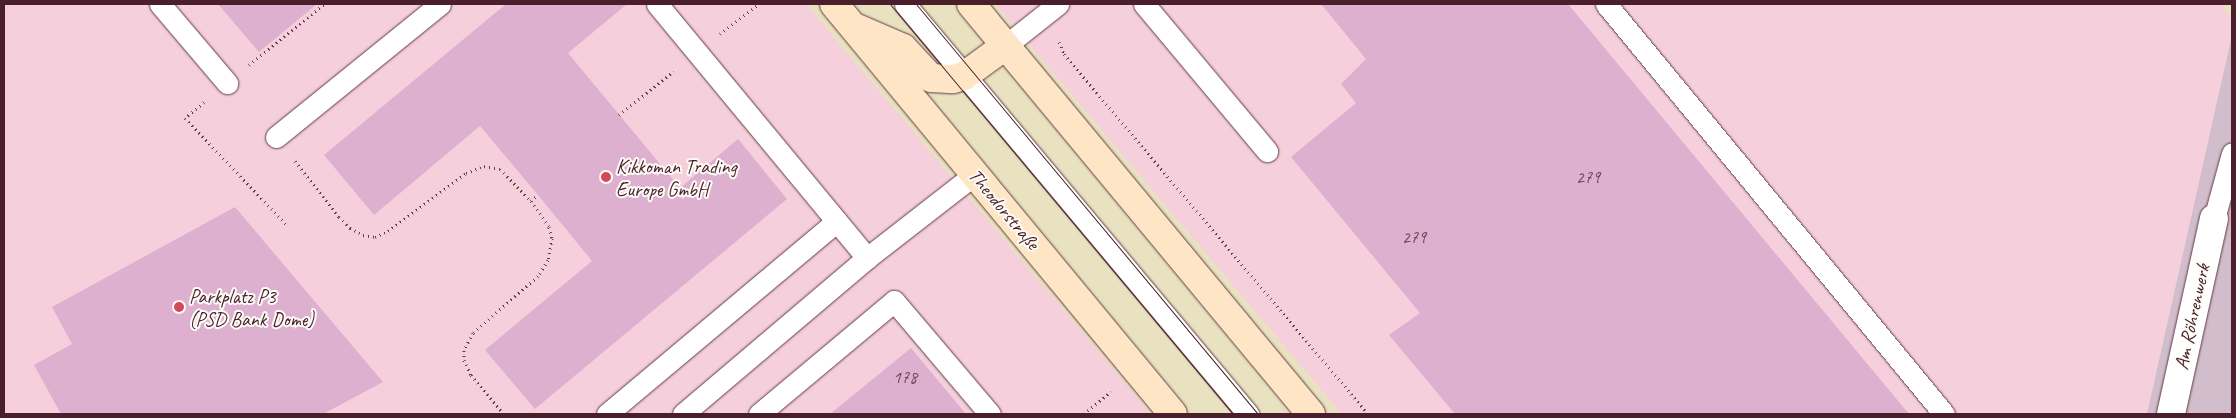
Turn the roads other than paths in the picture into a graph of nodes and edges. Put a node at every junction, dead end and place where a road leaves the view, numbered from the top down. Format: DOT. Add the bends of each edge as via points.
graph roads {
  1 [pos="160,4"];
  2 [pos="440,4"];
  3 [pos="657,4"];
  4 [pos="834,4"];
  5 [pos="905,4"];
  6 [pos="972,4"];
  7 [pos="1144,4"];
  8 [pos="1606,4"];
  9 [pos="1053,8"];
  10 [pos="854,26"];
  11 [pos="1005,46"];
  12 [pos="964,76"];
  13 [pos="228,83"];
  14 [pos="276,137"];
  15 [pos="1267,151"];
  16 [pos="2232,153"];
  17 [pos="975,174"];
  18 [pos="2223,213"];
  19 [pos="837,221"];
  20 [pos="867,258"];
  21 [pos="607,414"];
  22 [pos="683,414"];
  23 [pos="759,414"];
  24 [pos="990,414"];
  25 [pos="1173,414"];
  26 [pos="1248,414"];
  27 [pos="1311,414"];
  28 [pos="1944,414"];
  29 [pos="2171,414"];
  1 -- 13 [label="lane"];
  2 -- 14 [label="lane"];
  3 -- 19 [label="lane"];
  4 -- 10 [label="main road, Theodorstraße"];
  5 -- 12 [label="lane"];
  6 -- 11 [label="main road"];
  7 -- 15 [label="lane"];
  8 -- 28 [label="lane"];
  9 -- 11 [label="lane"];
  10 -- 12 [label="main road" via="902,48 931,78"];
  10 -- 17 [label="main road, Theodorstraße"];
  11 -- 12 [label="main road"];
  11 -- 27 [label="main road"];
  12 -- 26 [label="lane"];
  16 -- 18 [label="lane"];
  17 -- 20 [label="lane"];
  17 -- 25 [label="main road, Theodorstraße"];
  18 -- 29 [label="street, Am Röhrenwerk"];
  19 -- 20 [label="lane"];
  19 -- 21 [label="lane"];
  20 -- 22 [label="lane"];
  23 -- 24 [label="lane" via="894,300"];
}
